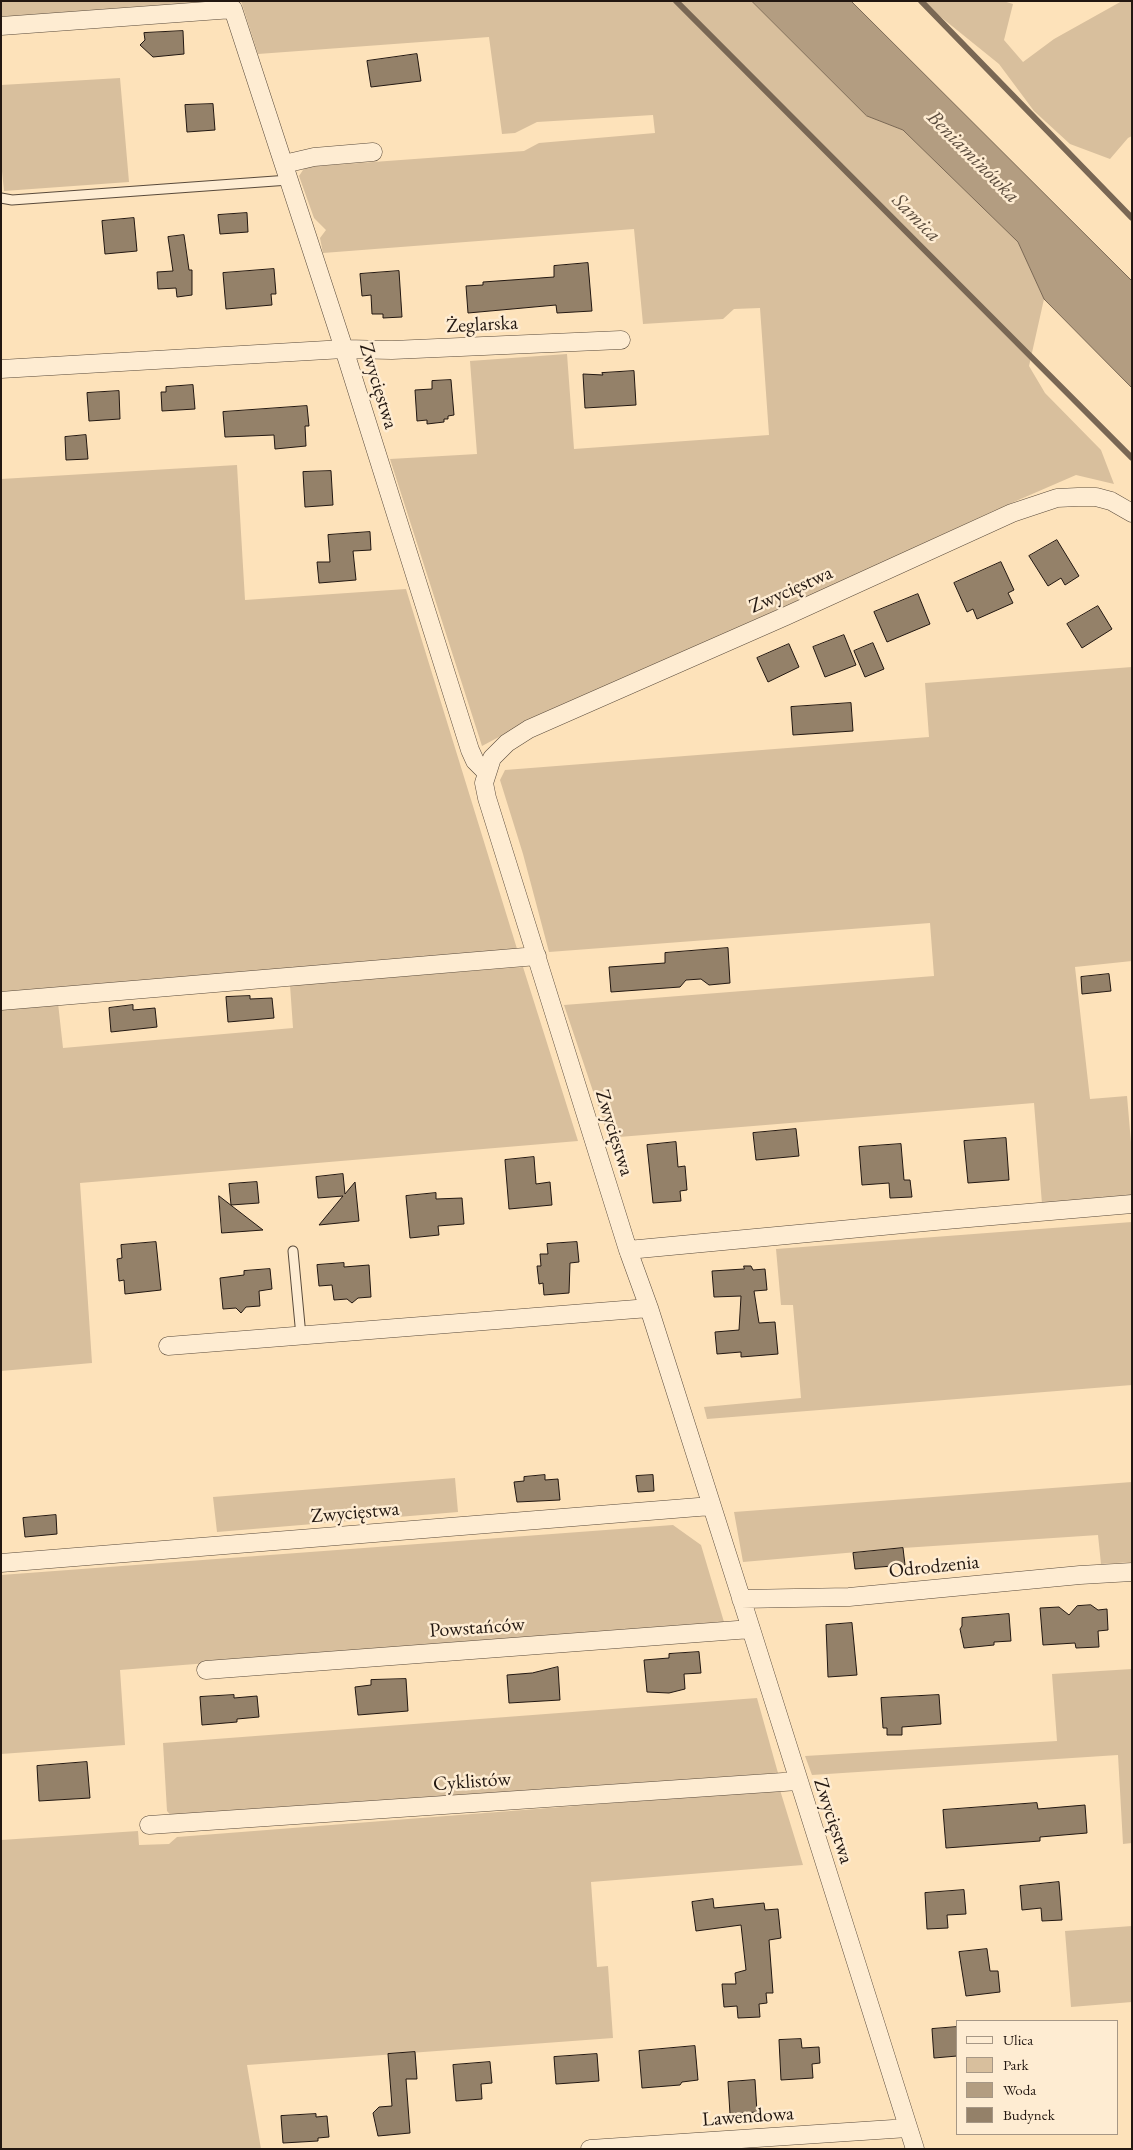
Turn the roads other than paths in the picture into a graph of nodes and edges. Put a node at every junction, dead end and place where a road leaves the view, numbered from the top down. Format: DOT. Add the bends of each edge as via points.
graph roads {
  1 [pos="1,26"];
  2 [pos="373,152"];
  3 [pos="286,172"];
  4 [pos="1,198"];
  5 [pos="621,340"];
  6 [pos="344,349"];
  7 [pos="1,369"];
  8 [pos="1132,513"];
  9 [pos="486,772"];
  10 [pos="537,956"];
  11 [pos="1,1001"];
  12 [pos="1132,1204"];
  13 [pos="628,1250"];
  14 [pos="293,1251"];
  15 [pos="648,1308"];
  16 [pos="301,1336"];
  17 [pos="168,1346"];
  18 [pos="712,1506"];
  19 [pos="1,1563"];
  20 [pos="1132,1572"];
  21 [pos="741,1599"];
  22 [pos="751,1629"];
  23 [pos="206,1670"];
  24 [pos="798,1781"];
  25 [pos="149,1825"];
  26 [pos="908,2128"];
  27 [pos="590,2149"];
  28 [pos="915,2149"];
  1 -- 3 [label="street, Zwycięstwa" via="233,9"];
  2 -- 3 [label="street" via="314,157"];
  3 -- 4 [label="lane" via="12,200"];
  3 -- 6 [label="street, Zwycięstwa"];
  5 -- 6 [label="street, Żeglarska" via="392,350"];
  6 -- 7 [label="street, Żeglarska"];
  6 -- 9 [label="street, Zwycięstwa" via="470,750"];
  8 -- 9 [label="street, Zwycięstwa" via="1096,497 1057,498 1012,513 529,729 507,743 492,758"];
  9 -- 10 [label="street, Zwycięstwa" via="487,798"];
  10 -- 11 [label="street"];
  10 -- 13 [label="street, Zwycięstwa"];
  12 -- 13 [label="street"];
  13 -- 15 [label="street, Zwycięstwa"];
  14 -- 16 [label="lane"];
  15 -- 16 [label="street"];
  15 -- 18 [label="street, Zwycięstwa"];
  16 -- 17 [label="street"];
  18 -- 19 [label="street, Zwycięstwa"];
  18 -- 21 [label="street, Zwycięstwa"];
  20 -- 21 [label="street, Odrodzenia" via="849,1597"];
  21 -- 22 [label="street, Zwycięstwa"];
  22 -- 23 [label="street, Powstańców"];
  22 -- 24 [label="street, Zwycięstwa"];
  24 -- 25 [label="street, Cyklistów"];
  24 -- 26 [label="street, Zwycięstwa"];
  26 -- 27 [label="street, Lawendowa"];
  26 -- 28 [label="street, Zwycięstwa"];
}
